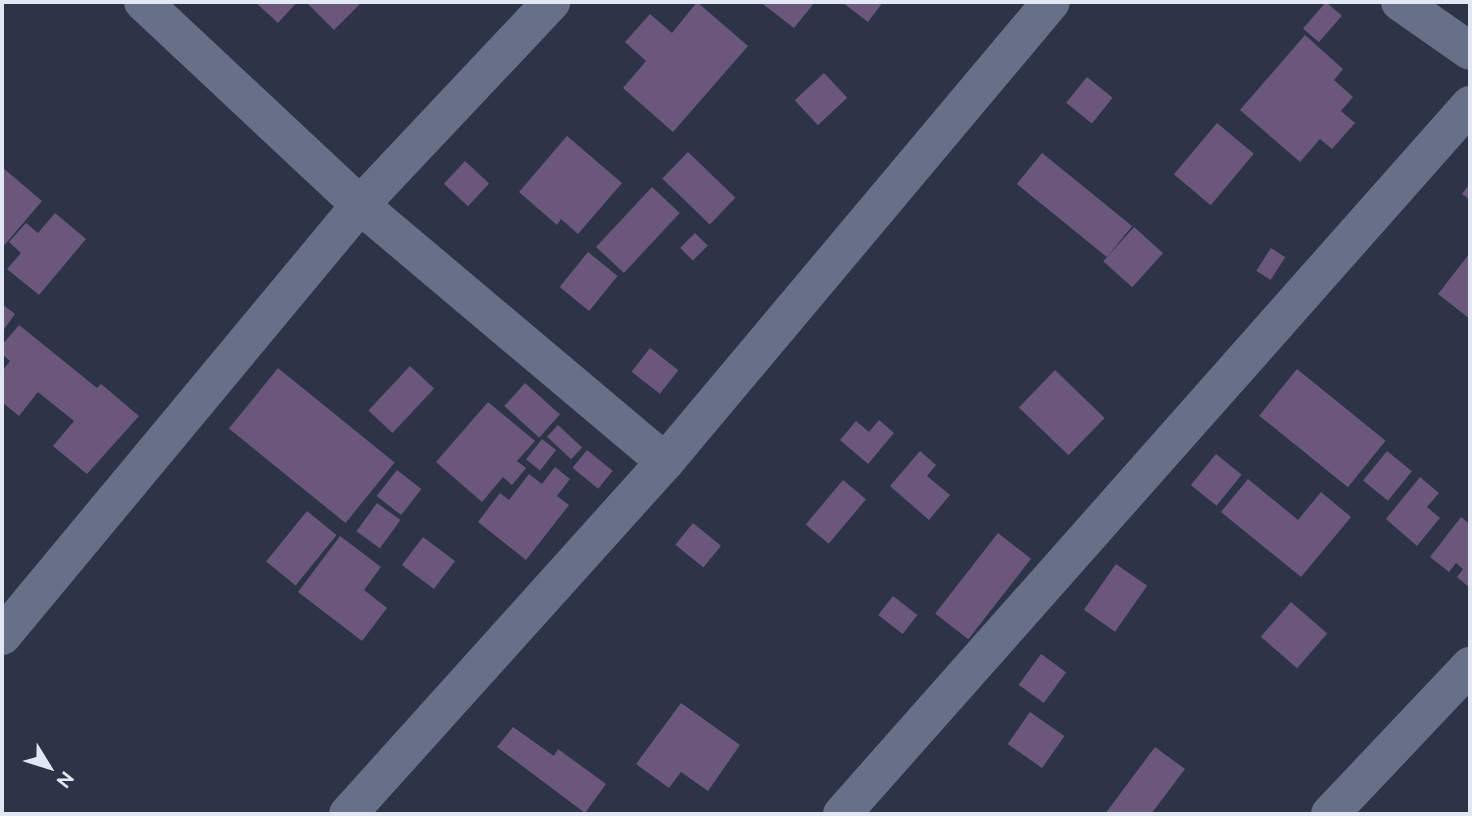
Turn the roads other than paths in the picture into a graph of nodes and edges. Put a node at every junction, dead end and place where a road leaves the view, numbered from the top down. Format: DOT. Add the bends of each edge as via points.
graph roads {
  1 [pos="143,2"];
  2 [pos="551,2"];
  3 [pos="1051,2"];
  4 [pos="1400,2"];
  5 [pos="1470,51"];
  6 [pos="1470,105"];
  7 [pos="360,205"];
  8 [pos="665,462"];
  9 [pos="2,636"];
  10 [pos="1470,666"];
  11 [pos="348,814"];
  12 [pos="842,814"];
  13 [pos="1329,814"];
  1 -- 7 [label="street"];
  2 -- 7 [label="street"];
  3 -- 8 [label="street"];
  4 -- 5 [label="street"];
  6 -- 12 [label="street"];
  7 -- 8 [label="street"];
  7 -- 9 [label="street"];
  8 -- 11 [label="street"];
  10 -- 13 [label="street"];
}
